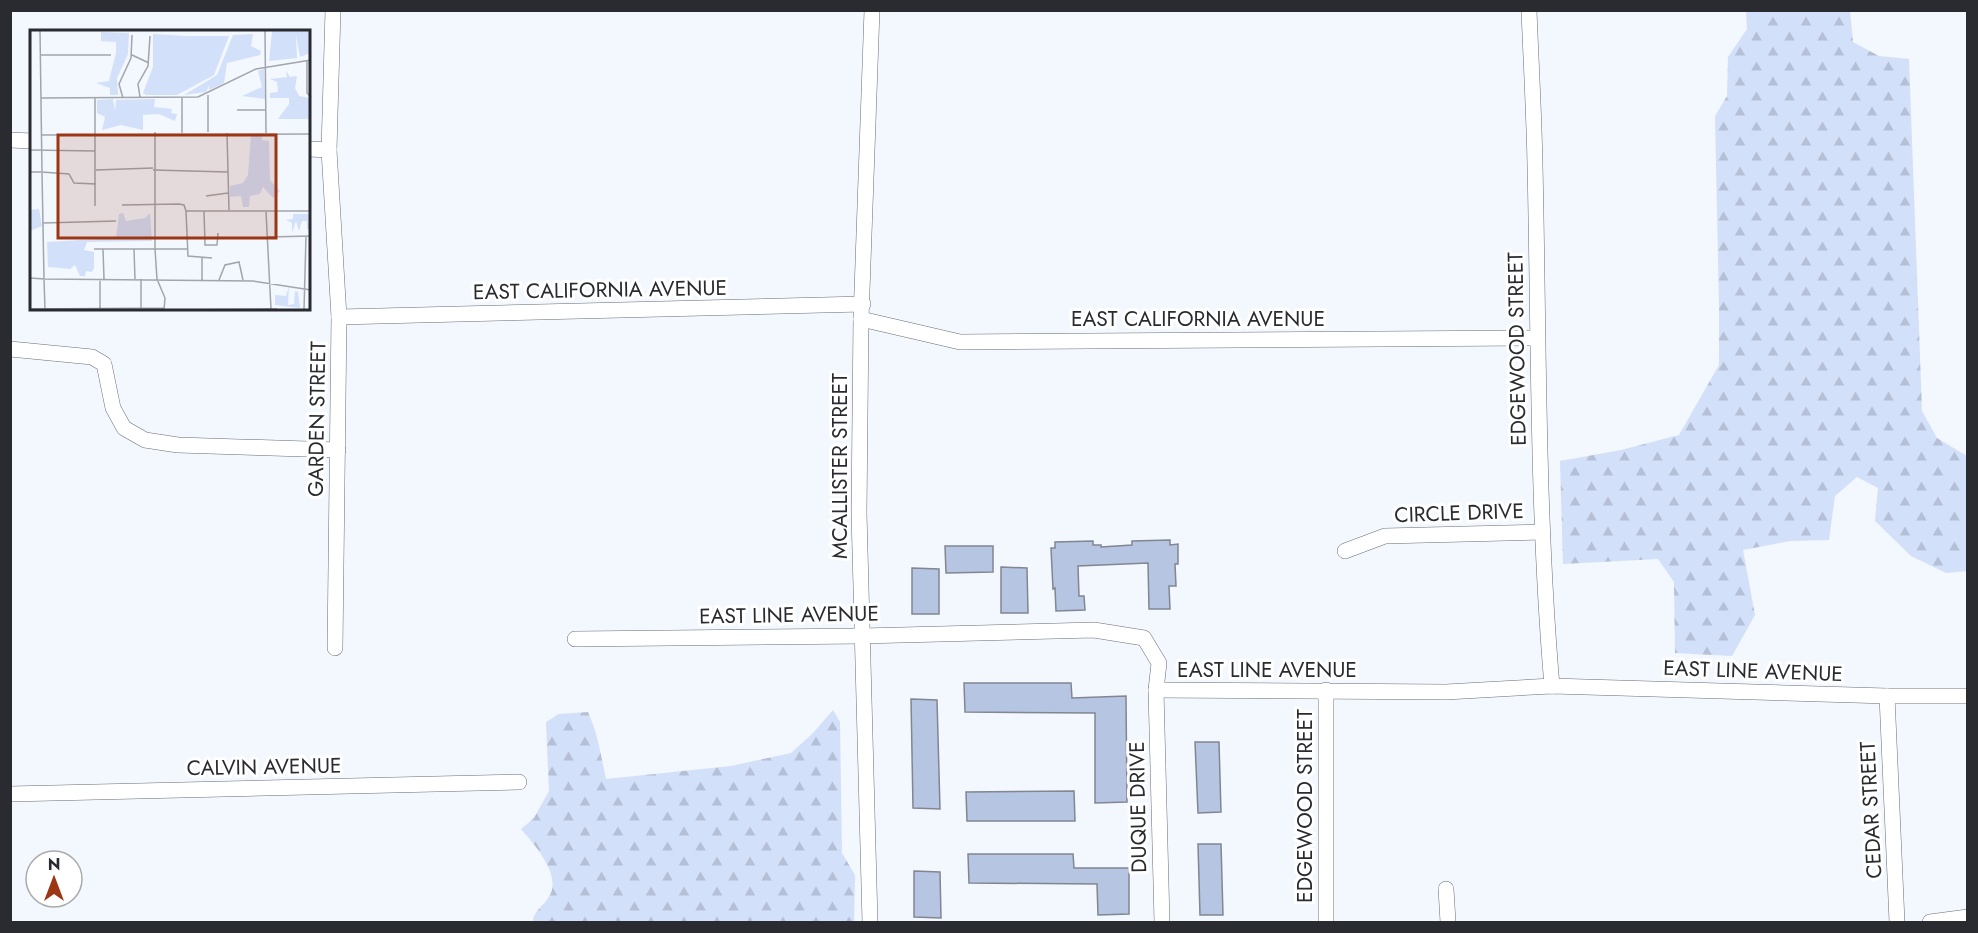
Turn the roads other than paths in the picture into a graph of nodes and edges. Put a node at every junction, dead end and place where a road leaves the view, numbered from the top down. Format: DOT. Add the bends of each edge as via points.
graph roads {
  1 [pos="333,10"];
  2 [pos="872,10"];
  3 [pos="1529,10"];
  4 [pos="10,140"];
  5 [pos="30,141"];
  6 [pos="310,149"];
  7 [pos="328,150"];
  8 [pos="862,312"];
  9 [pos="339,317"];
  10 [pos="1538,338"];
  11 [pos="10,349"];
  12 [pos="338,450"];
  13 [pos="1542,532"];
  14 [pos="1345,551"];
  15 [pos="862,636"];
  16 [pos="575,639"];
  17 [pos="335,648"];
  18 [pos="1552,686"];
  19 [pos="1156,690"];
  20 [pos="1326,690"];
  21 [pos="1887,696"];
  22 [pos="1968,696"];
  23 [pos="519,782"];
  24 [pos="10,794"];
  25 [pos="1446,889"];
  26 [pos="1968,917"];
  27 [pos="870,922"];
  28 [pos="1162,922"];
  29 [pos="1326,922"];
  30 [pos="1448,922"];
  31 [pos="1898,922"];
  32 [pos="1929,922"];
  1 -- 7 [label="street, GARDEN STREET"];
  2 -- 8 [label="street, MCALLISTER STREET"];
  3 -- 10 [label="street, EDGEWOOD STREET"];
  4 -- 5 [label="street"];
  6 -- 7 [label="street"];
  7 -- 9 [label="street, GARDEN STREET"];
  8 -- 9 [label="street, EAST CALIFORNIA AVENUE"];
  8 -- 10 [label="street, EAST CALIFORNIA AVENUE" via="960,342"];
  8 -- 15 [label="street, MCALLISTER STREET"];
  9 -- 12 [label="street, GARDEN STREET"];
  10 -- 13 [label="street, EDGEWOOD STREET"];
  11 -- 12 [label="street" via="92,357 104,364 113,408 124,428 145,440 178,445"];
  12 -- 17 [label="street, GARDEN STREET"];
  13 -- 14 [label="street, CIRCLE DRIVE" via="1385,536"];
  13 -- 18 [label="street, EDGEWOOD STREET"];
  15 -- 16 [label="street, EAST LINE AVENUE"];
  15 -- 19 [label="street, EAST LINE AVENUE" via="1094,630 1144,638 1159,663"];
  15 -- 27 [label="street, MCALLISTER STREET"];
  18 -- 20 [label="street, EAST LINE AVENUE" via="1446,692"];
  18 -- 21 [label="street, EAST LINE AVENUE"];
  19 -- 20 [label="street, EAST LINE AVENUE"];
  19 -- 28 [label="street, DUQUE DRIVE"];
  20 -- 29 [label="street, EDGEWOOD STREET"];
  21 -- 22 [label="street, EAST LINE AVENUE"];
  21 -- 31 [label="street, CEDAR STREET"];
  23 -- 24 [label="street, CALVIN AVENUE"];
  25 -- 30 [label="street"];
  26 -- 32 [label="street"];
}
